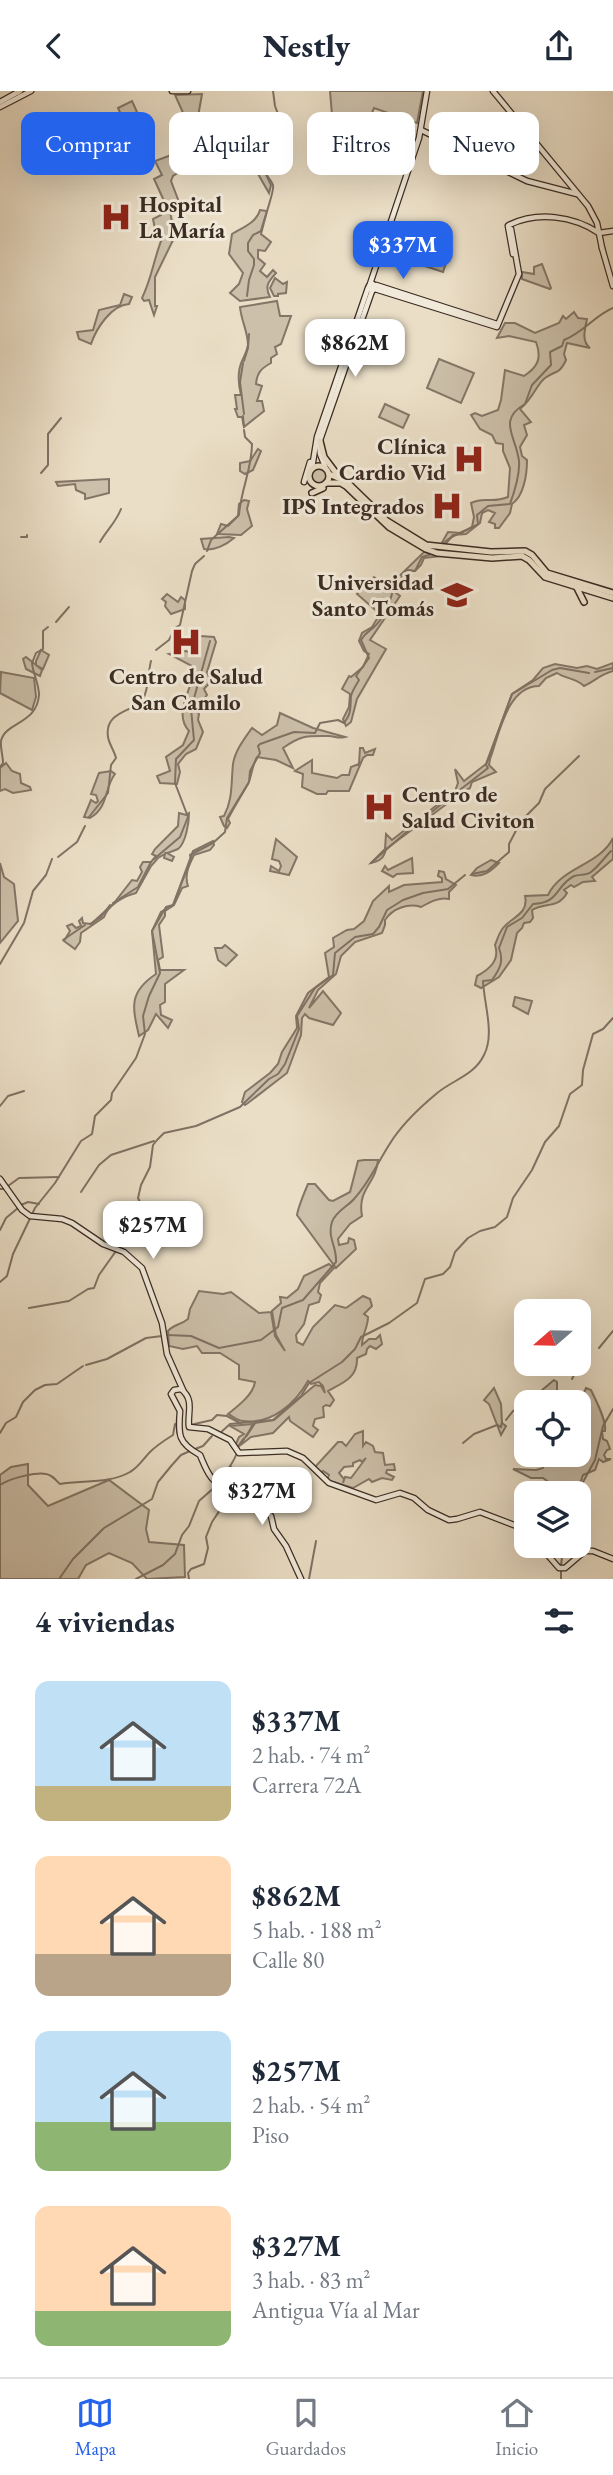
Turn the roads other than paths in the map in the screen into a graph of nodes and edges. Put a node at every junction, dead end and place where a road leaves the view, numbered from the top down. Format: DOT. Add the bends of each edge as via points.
graph roads {
  1 [pos="19,91"];
  2 [pos="31,91"];
  3 [pos="172,91"];
  4 [pos="188,91"];
  5 [pos="427,91"];
  6 [pos="493,91"];
  7 [pos="0,104"];
  8 [pos="421,130"];
  9 [pos="570,186"];
  10 [pos="565,191"];
  11 [pos="578,194"];
  12 [pos="594,224"];
  13 [pos="511,227"];
  14 [pos="613,232"];
  15 [pos="600,238"];
  16 [pos="613,286"];
  17 [pos="360,288"];
  18 [pos="372,288"];
  19 [pos="385,293"];
  20 [pos="369,301"];
  21 [pos="422,302"];
  22 [pos="507,302"];
  23 [pos="495,326"];
  24 [pos="320,441"];
  25 [pos="313,454"];
  26 [pos="312,468"];
  27 [pos="328,471"];
  28 [pos="339,481"];
  29 [pos="304,482"];
  30 [pos="326,483"];
  31 [pos="312,493"];
  32 [pos="406,535"];
  33 [pos="499,554"];
  34 [pos="574,584"];
  35 [pos="585,592"];
  36 [pos="613,596"];
  37 [pos="0,1179"];
  38 [pos="183,1390"];
  39 [pos="514,1525"];
  40 [pos="591,1551"];
  41 [pos="551,1558"];
  42 [pos="575,1558"];
  43 [pos="613,1559"];
  44 [pos="301,1579"];
  1 -- 7 [label="main road"];
  2 -- 7 [label="main road"];
  3 -- 4 [label="main road"];
  5 -- 8 [label="main road"];
  6 -- 9 [label="main road"];
  8 -- 10 [label="main road" via="527,181"];
  8 -- 18 [label="main road"];
  9 -- 10 [label="main road"];
  9 -- 11 [label="main road"];
  10 -- 11 [label="main road"];
  11 -- 12 [label="main road"];
  12 -- 13 [label="main road" via="546,216 525,218"];
  12 -- 15 [label="main road"];
  13 -- 15 [label="main road" via="546,218 590,230"];
  13 -- 22 [label="main road" via="516,273"];
  13 -- 22 [label="main road" via="519,274"];
  14 -- 15 [label="main road"];
  15 -- 16 [label="main road"];
  17 -- 18 [label="main road"];
  18 -- 19 [label="main road"];
  18 -- 20 [label="main road"];
  18 -- 21 [label="main road"];
  18 -- 25 [label="main road"];
  19 -- 20 [label="main road"];
  19 -- 21 [label="main road"];
  20 -- 24 [label="main road"];
  21 -- 23 [label="main road"];
  22 -- 23 [label="main road"];
  22 -- 23 [label="main road"];
  24 -- 27 [label="main road" via="319,452"];
  24 -- 28 [label="main road"];
  25 -- 26 [label="main road"];
  25 -- 29 [label="main road"];
  26 -- 27 [label="main road"];
  26 -- 30 [label="main road" via="311,482 318,486"];
  27 -- 28 [label="main road"];
  27 -- 30 [label="main road"];
  28 -- 30 [label="main road"];
  28 -- 31 [label="main road"];
  28 -- 32 [label="main road"];
  32 -- 33 [label="main road" via="433,547"];
  32 -- 33 [label="main road" via="434,552 480,557"];
  33 -- 34 [label="main road" via="525,557 542,576"];
  34 -- 35 [label="main road"];
  34 -- 35 [label="main road"];
  35 -- 36 [label="main road"];
  35 -- 36 [label="main road" via="603,590"];
  37 -- 38 [label="main road" via="31,1216 72,1223 124,1252 142,1268 164,1330 167,1354"];
  38 -- 39 [label="main road" via="190,1403 189,1427 208,1429 230,1440 239,1453 287,1451 303,1458 329,1483 376,1500 400,1493 449,1520 480,1512"];
  38 -- 44 [label="main road" via="174,1390 170,1396 180,1411 177,1429 200,1455 204,1470 227,1488 247,1492 267,1511"];
  40 -- 43 [label="main road"];
  41 -- 42 [label="main road" via="561,1568"];
}
